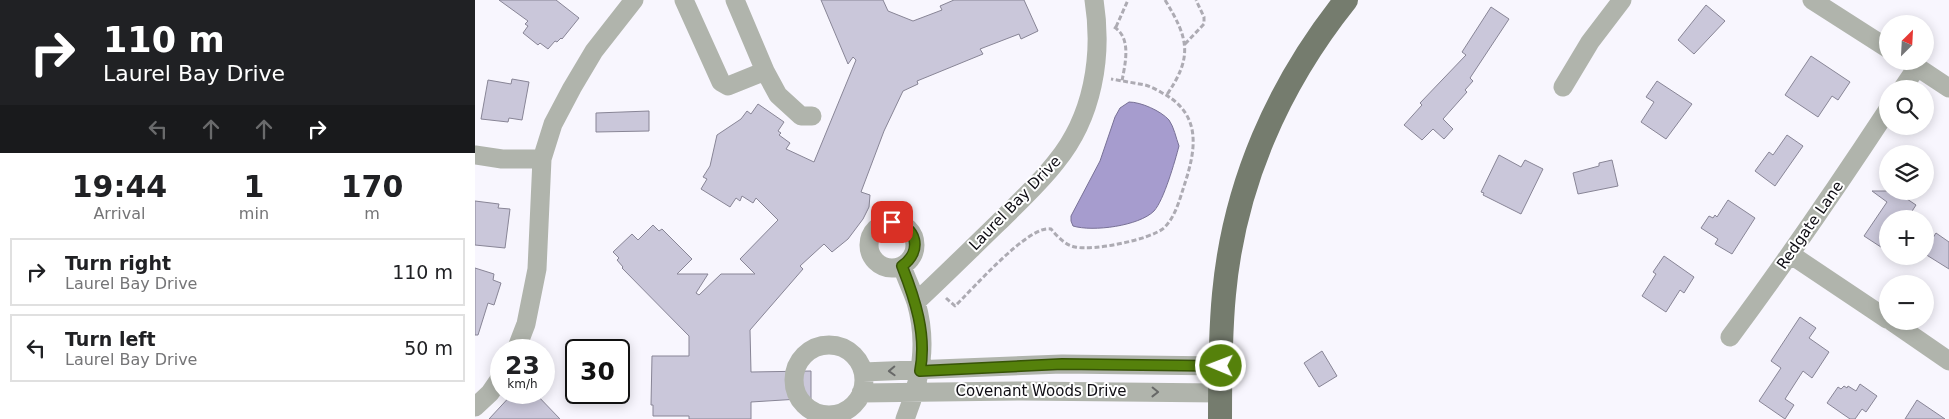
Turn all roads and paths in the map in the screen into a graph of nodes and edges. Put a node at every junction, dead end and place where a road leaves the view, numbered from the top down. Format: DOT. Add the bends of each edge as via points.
graph roads {
  1 [pos="634,0"];
  2 [pos="684,0"];
  3 [pos="735,0"];
  4 [pos="1094,0"];
  5 [pos="1128,0"];
  6 [pos="1165,0"];
  7 [pos="1197,0"];
  8 [pos="1346,0"];
  9 [pos="1622,0"];
  10 [pos="1812,0"];
  11 [pos="1107,29"];
  12 [pos="1879,43"];
  13 [pos="1185,44"];
  14 [pos="1922,70"];
  15 [pos="765,71"];
  16 [pos="1095,76"];
  17 [pos="1122,81"];
  18 [pos="1563,87"];
  19 [pos="1949,88"];
  20 [pos="1166,96"];
  21 [pos="813,116"];
  22 [pos="1879,123"];
  23 [pos="475,155"];
  24 [pos="542,159"];
  25 [pos="1790,254"];
  26 [pos="902,266"];
  27 [pos="937,283"];
  28 [pos="916,302"];
  29 [pos="1879,314"];
  30 [pos="1904,330"];
  31 [pos="1730,337"];
  32 [pos="520,339"];
  33 [pos="1949,360"];
  34 [pos="1103,365"];
  35 [pos="1221,366"];
  36 [pos="920,371"];
  37 [pos="863,372"];
  38 [pos="914,391"];
  39 [pos="1103,392"];
  40 [pos="490,393"];
  41 [pos="861,393"];
  42 [pos="1220,393"];
  43 [pos="475,407"];
  44 [pos="905,419"];
  45 [pos="1220,419"];
  1 -- 24 [label="street" via="595,51 572,88 553,124"];
  2 -- 15 [label="street" via="721,82 728,86"];
  3 -- 15 [label="street"];
  4 -- 11 [label="street, Laurel Bay Drive"];
  5 -- 11 [label="path"];
  6 -- 13 [label="path"];
  7 -- 13 [label="path" via="1204,24"];
  8 -- 35 [label="main road" via="1303,59 1277,105 1260,145 1231,244 1224,294"];
  9 -- 18 [label="street" via="1594,36"];
  10 -- 12 [label="street"];
  11 -- 16 [label="street, Laurel Bay Drive"];
  11 -- 17 [label="path" via="1119,31 1127,49"];
  13 -- 20 [label="path" via="1184,62"];
  14 -- 19 [label="street"];
  15 -- 21 [label="street" via="778,95 788,105 801,116"];
  16 -- 17 [label="path"];
  16 -- 27 [label="street, Laurel Bay Drive" via="1079,123 1056,162"];
  17 -- 20 [label="path" via="1147,86"];
  20 -- 27 [label="path" via="1182,107 1189,117 1193,145 1190,169 1175,211 1163,229 1112,246 1075,247 1051,229 1042,228 1014,247 955,306"];
  22 -- 25 [label="street, Redgate Lane"];
  23 -- 24 [label="street"];
  24 -- 32 [label="street" via="537,269"];
  25 -- 29 [label="street"];
  25 -- 31 [label="street, Redgate Lane"];
  26 -- 28 [label="street"];
  27 -- 28 [label="street, Laurel Bay Drive"];
  28 -- 36 [label="street" via="922,345"];
  30 -- 33 [label="street"];
  34 -- 35 [label="street, Covenant Woods Drive"];
  34 -- 36 [label="street, Covenant Woods Drive"];
  34 -- 39 [label="street"];
  35 -- 42 [label="main road"];
  36 -- 37 [label="street, Covenant Woods Drive, one-way"];
  36 -- 38 [label="street"];
  37 -- 41 [label="street"];
  37 -- 41 [label="street" via="851,352 829,344 807,352 799,361 793,381 806,407 827,415 848,409"];
  38 -- 39 [label="street, Covenant Woods Drive"];
  38 -- 41 [label="street, Covenant Woods Drive"];
  38 -- 44 [label="street"];
  39 -- 42 [label="street, Covenant Woods Drive, one-way"];
  40 -- 43 [label="street"];
  42 -- 45 [label="main road"];
}
